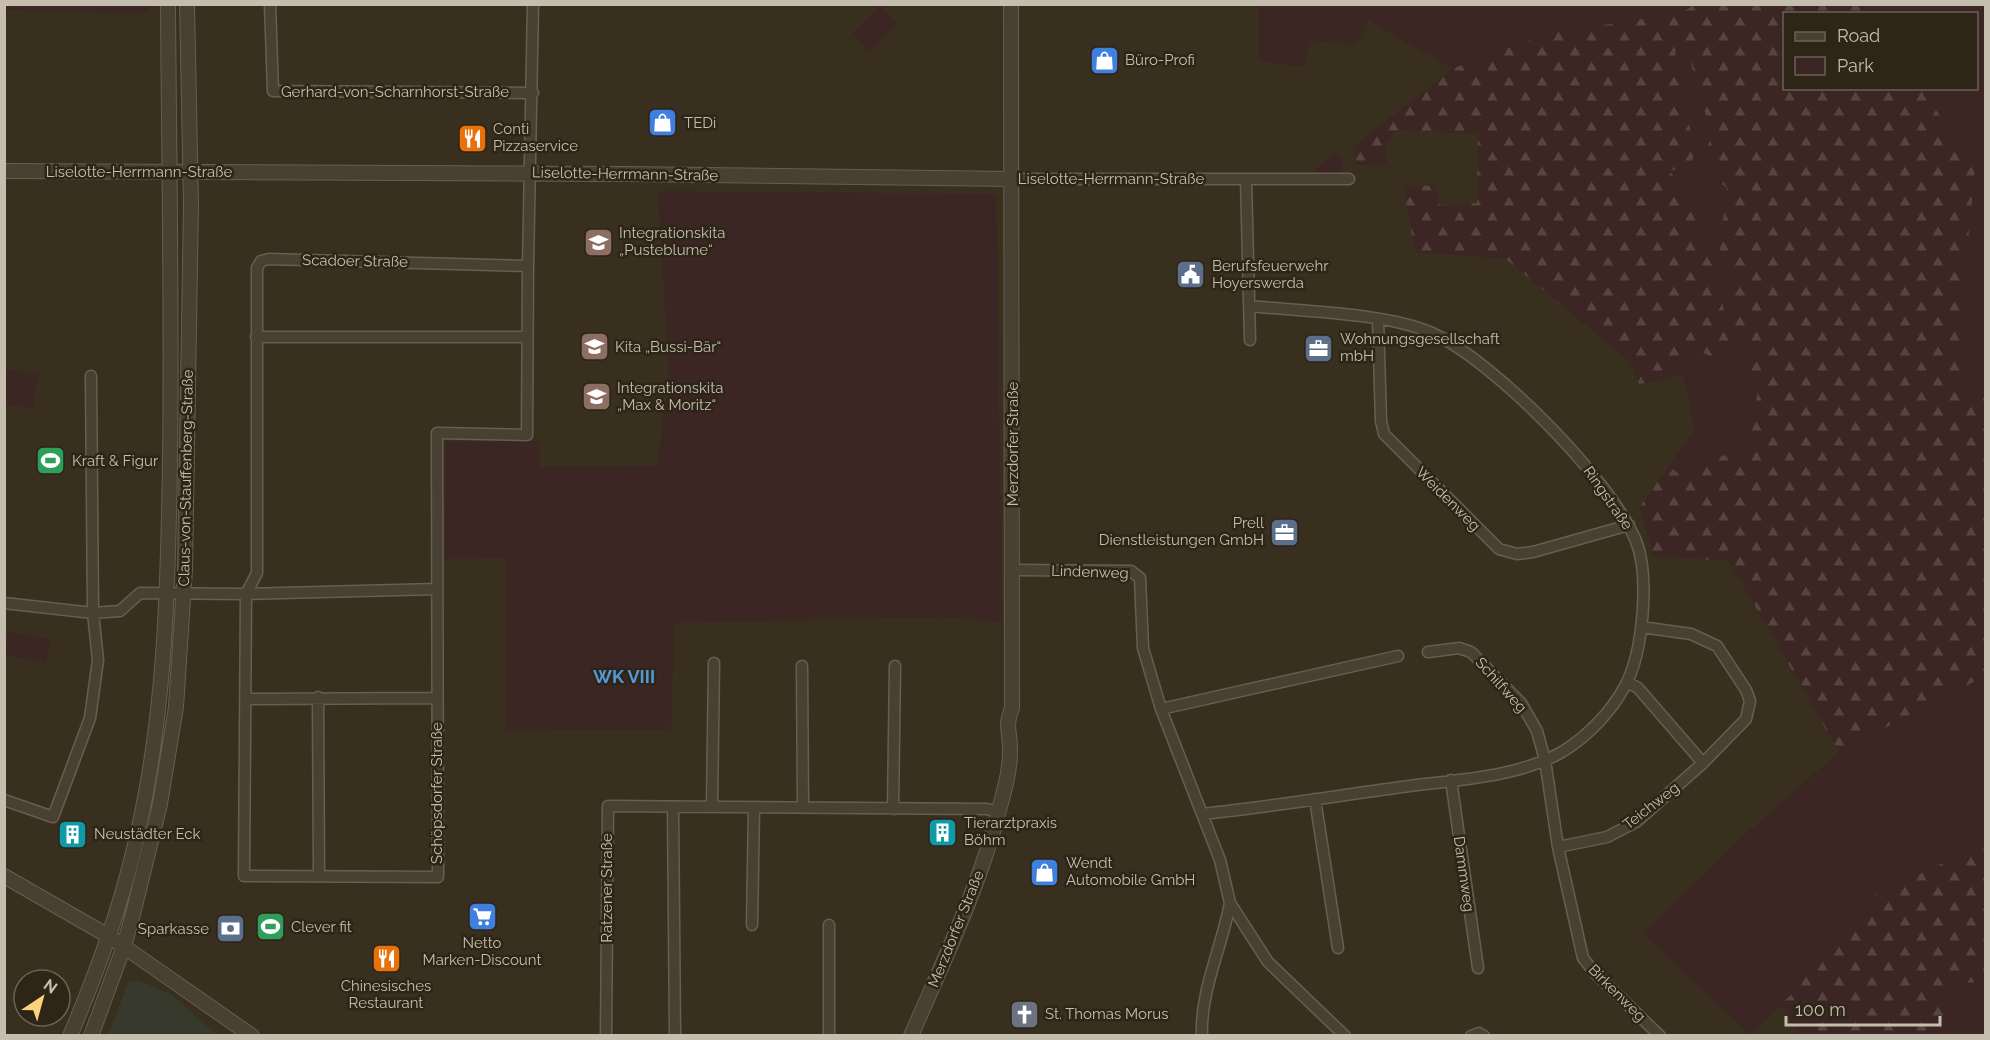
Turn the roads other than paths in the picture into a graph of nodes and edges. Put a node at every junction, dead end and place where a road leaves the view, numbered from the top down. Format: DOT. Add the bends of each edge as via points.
graph roads {
  1 [pos="168,4"];
  2 [pos="187,4"];
  3 [pos="270,4"];
  4 [pos="533,4"];
  5 [pos="1011,4"];
  6 [pos="533,93"];
  7 [pos="4,171"];
  8 [pos="169,172"];
  9 [pos="190,172"];
  10 [pos="529,174"];
  11 [pos="1349,178"];
  12 [pos="1012,179"];
  13 [pos="1246,179"];
  14 [pos="528,266"];
  15 [pos="1249,306"];
  16 [pos="1378,320"];
  17 [pos="256,337"];
  18 [pos="526,337"];
  19 [pos="1250,340"];
  20 [pos="91,376"];
  21 [pos="1629,525"];
  22 [pos="1012,570"];
  23 [pos="436,589"];
  24 [pos="168,592"];
  25 [pos="185,593"];
  26 [pos="246,594"];
  27 [pos="4,603"];
  28 [pos="93,613"];
  29 [pos="1641,627"];
  30 [pos="1428,652"];
  31 [pos="1398,656"];
  32 [pos="714,663"];
  33 [pos="802,666"];
  34 [pos="895,666"];
  35 [pos="1627,682"];
  36 [pos="318,697"];
  37 [pos="436,698"];
  38 [pos="246,699"];
  39 [pos="1161,709"];
  40 [pos="1545,760"];
  41 [pos="1703,763"];
  42 [pos="1450,780"];
  43 [pos="1316,799"];
  44 [pos="4,800"];
  45 [pos="712,806"];
  46 [pos="673,807"];
  47 [pos="754,807"];
  48 [pos="803,807"];
  49 [pos="893,809"];
  50 [pos="999,812"];
  51 [pos="1202,814"];
  52 [pos="1558,847"];
  53 [pos="4,876"];
  54 [pos="319,876"];
  55 [pos="1230,903"];
  56 [pos="752,925"];
  57 [pos="829,925"];
  58 [pos="1246,928"];
  59 [pos="1225,932"];
  60 [pos="110,937"];
  61 [pos="124,946"];
  62 [pos="1338,948"];
  63 [pos="1478,968"];
  64 [pos="70,1035"];
  65 [pos="90,1035"];
  66 [pos="252,1035"];
  67 [pos="606,1035"];
  68 [pos="675,1035"];
  69 [pos="829,1035"];
  70 [pos="911,1035"];
  71 [pos="1202,1035"];
  72 [pos="1345,1035"];
  73 [pos="1471,1035"];
  74 [pos="1484,1035"];
  75 [pos="1660,1035"];
  1 -- 8 [label="street, Claus-von-Stauffenberg-Straße"];
  2 -- 9 [label="street, Claus-von-Stauffenberg-Straße"];
  3 -- 6 [label="street, Gerhard-von-Scharnhorst-Straße" via="273,91"];
  4 -- 6 [label="street"];
  5 -- 12 [label="street, Merzdorfer Straße"];
  6 -- 10 [label="street"];
  7 -- 8 [label="street, Liselotte-Herrmann-Straße"];
  8 -- 9 [label="street, Liselotte-Herrmann-Straße"];
  8 -- 24 [label="street, Claus-von-Stauffenberg-Straße"];
  9 -- 10 [label="street, Liselotte-Herrmann-Straße"];
  9 -- 25 [label="street, Claus-von-Stauffenberg-Straße"];
  10 -- 12 [label="street, Liselotte-Herrmann-Straße"];
  10 -- 14 [label="street"];
  11 -- 13 [label="street, Liselotte-Herrmann-Straße"];
  12 -- 13 [label="street, Liselotte-Herrmann-Straße"];
  12 -- 22 [label="street, Merzdorfer Straße"];
  13 -- 15 [label="street"];
  14 -- 17 [label="street, Scadoer Straße" via="261,261 256,268"];
  14 -- 18 [label="street"];
  15 -- 16 [label="street"];
  15 -- 19 [label="street"];
  16 -- 21 [label="street, Ringstraße" via="1435,334 1481,366 1583,462"];
  16 -- 21 [label="street, Weidenweg" via="1380,422 1384,434 1499,549 1517,554 1533,552"];
  17 -- 18 [label="street"];
  17 -- 26 [label="street, Scadoer Straße" via="257,573"];
  18 -- 23 [label="street, Schöpsdorfer Straße" via="527,435 437,433"];
  20 -- 28 [label="street"];
  21 -- 29 [label="street, Ringstraße" via="1644,576"];
  22 -- 39 [label="street, Lindenweg" via="1137,574 1141,584 1141,639"];
  22 -- 50 [label="street, Merzdorfer Straße" via="1012,708 1007,720 1011,750"];
  23 -- 26 [label="street"];
  23 -- 37 [label="street, Schöpsdorfer Straße"];
  24 -- 25 [label="street"];
  24 -- 28 [label="street" via="140,593 111,614"];
  24 -- 60 [label="street, Claus-von-Stauffenberg-Straße" via="166,646 143,804"];
  25 -- 26 [label="street"];
  25 -- 61 [label="street, Claus-von-Stauffenberg-Straße" via="176,707 162,795"];
  26 -- 38 [label="street, Schöpsdorfer Straße"];
  27 -- 28 [label="street"];
  28 -- 44 [label="street" via="98,660 90,718 53,817"];
  29 -- 35 [label="street, Ringstraße"];
  29 -- 41 [label="street, Teichweg" via="1705,638 1726,656 1746,690 1750,701 1746,719"];
  30 -- 40 [label="street, Schilfweg" via="1459,648 1478,658 1521,703 1537,731"];
  31 -- 39 [label="street"];
  32 -- 45 [label="street"];
  33 -- 48 [label="street"];
  34 -- 49 [label="street"];
  35 -- 40 [label="street, Ringstraße" via="1599,722"];
  35 -- 41 [label="street" via="1638,688"];
  36 -- 37 [label="street"];
  36 -- 38 [label="street"];
  36 -- 54 [label="street"];
  37 -- 54 [label="street, Schöpsdorfer Straße" via="438,877"];
  38 -- 54 [label="street, Schöpsdorfer Straße" via="244,876"];
  39 -- 51 [label="street, Lindenweg"];
  40 -- 42 [label="street, Ringstraße"];
  40 -- 52 [label="street"];
  41 -- 52 [label="street, Teichweg" via="1655,807 1617,832"];
  42 -- 43 [label="street, Ringstraße"];
  42 -- 63 [label="street, Dammweg"];
  43 -- 51 [label="street, Ringstraße"];
  43 -- 62 [label="street"];
  45 -- 46 [label="street, Ratzener Straße"];
  45 -- 47 [label="street, Ratzener Straße"];
  46 -- 67 [label="street, Ratzener Straße" via="608,806"];
  46 -- 68 [label="street"];
  47 -- 48 [label="street, Ratzener Straße"];
  47 -- 56 [label="street"];
  48 -- 49 [label="street, Ratzener Straße"];
  49 -- 50 [label="street, Ratzener Straße"];
  50 -- 70 [label="street, Merzdorfer Straße" via="968,901"];
  51 -- 55 [label="street, Lindenweg" via="1220,860"];
  52 -- 75 [label="street, Birkenweg" via="1583,958"];
  53 -- 60 [label="street"];
  55 -- 58 [label="street, Lindenweg"];
  55 -- 59 [label="street, Lindenweg"];
  57 -- 69 [label="street"];
  58 -- 59 [label="street"];
  58 -- 72 [label="street, Lindenweg" via="1278,973"];
  59 -- 71 [label="street, Lindenweg" via="1202,1005"];
  60 -- 61 [label="street"];
  60 -- 64 [label="street, Claus-von-Stauffenberg-Straße"];
  61 -- 65 [label="street, Claus-von-Stauffenberg-Straße"];
  61 -- 66 [label="street"];
  73 -- 74 [label="street"];
}
